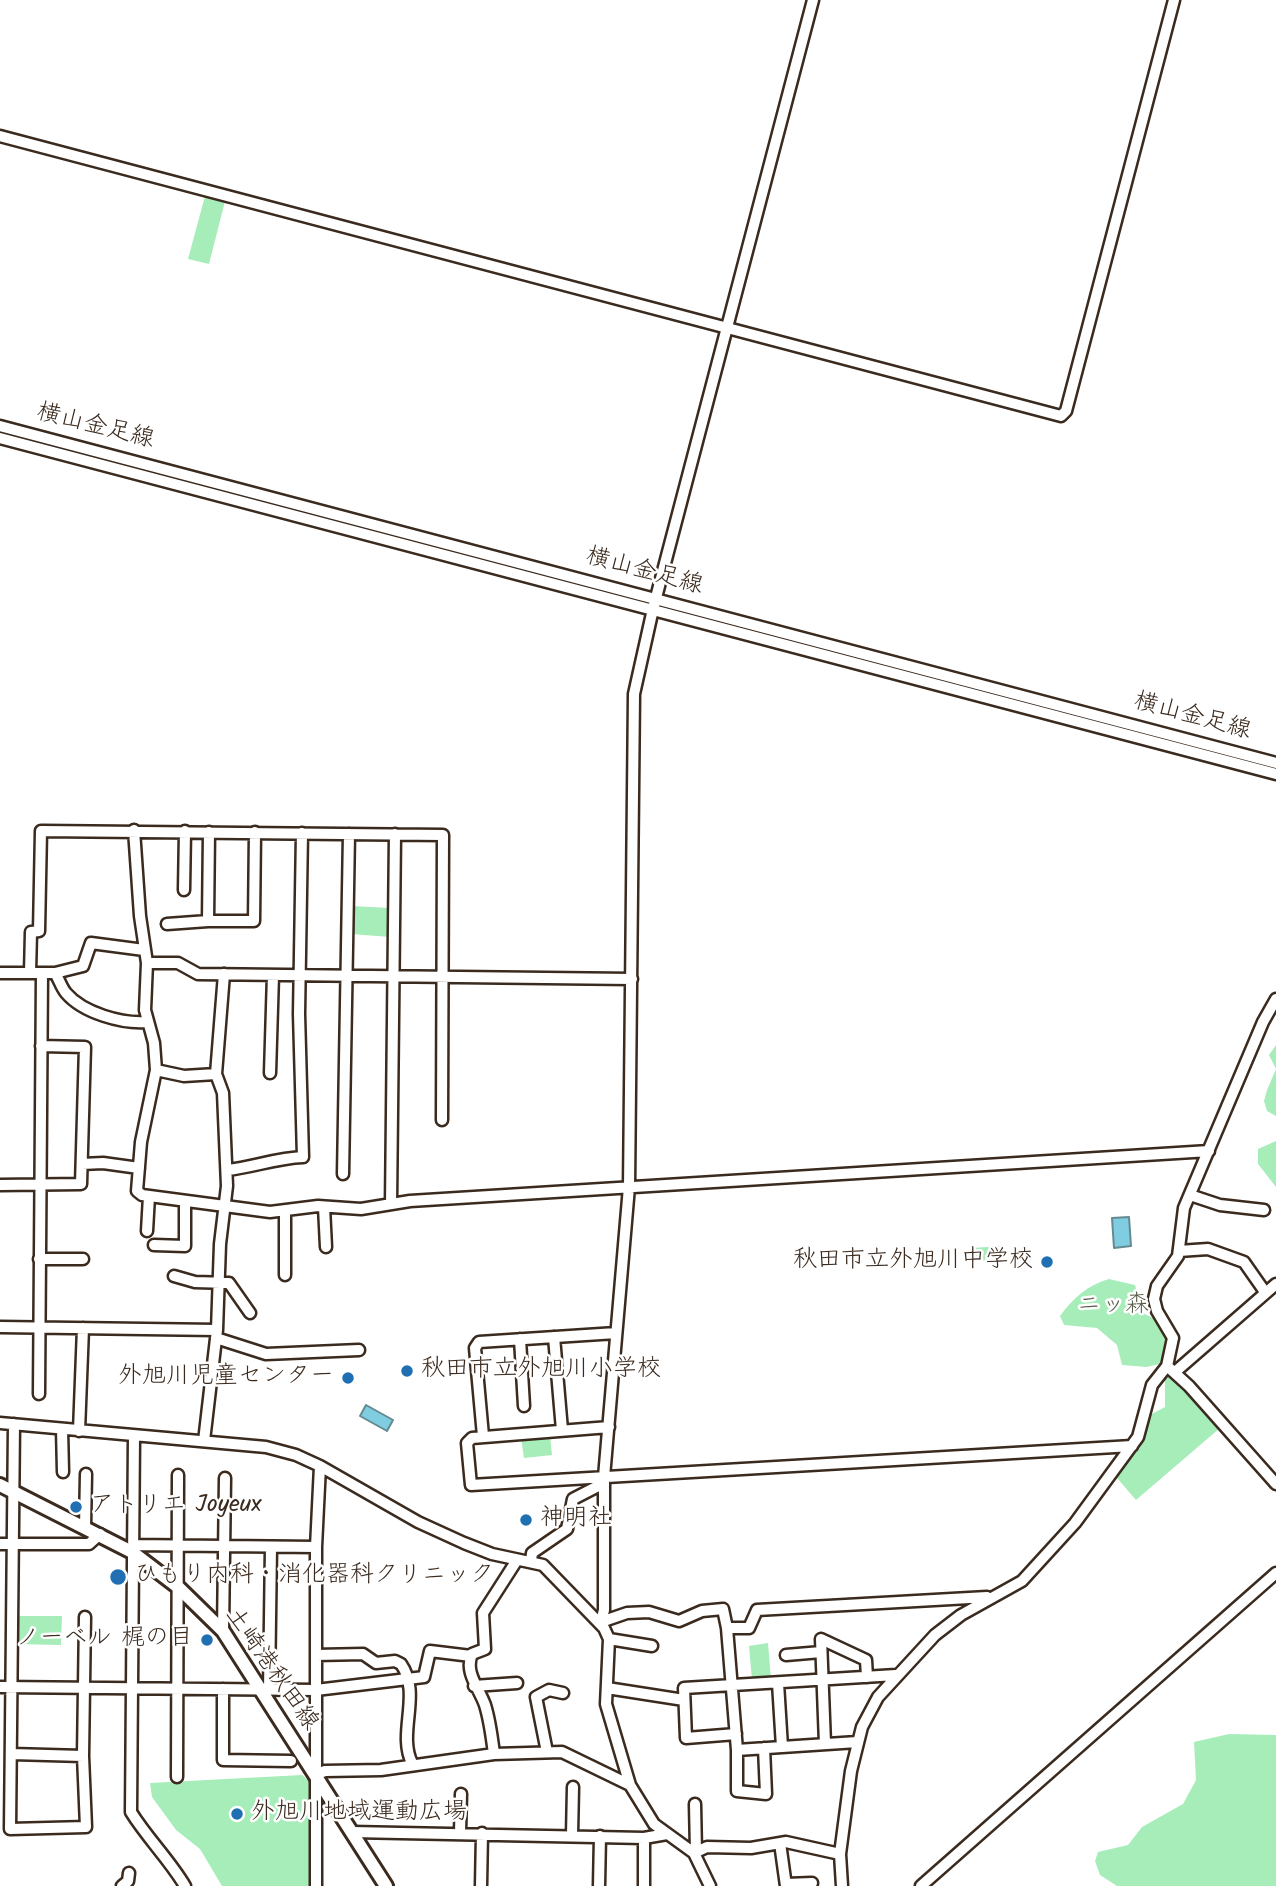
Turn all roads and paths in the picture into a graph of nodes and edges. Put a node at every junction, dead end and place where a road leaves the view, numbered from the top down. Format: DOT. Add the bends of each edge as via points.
graph roads {
  1 [pos="813,0"];
  2 [pos="1174,0"];
  3 [pos="0,136"];
  4 [pos="728,328"];
  5 [pos="0,426"];
  6 [pos="0,438"];
  7 [pos="657,598"];
  8 [pos="653,609"];
  9 [pos="1276,763"];
  10 [pos="1276,774"];
  11 [pos="134,831"];
  12 [pos="185,831"];
  13 [pos="209,832"];
  14 [pos="255,832"];
  15 [pos="302,833"];
  16 [pos="349,834"];
  17 [pos="395,834"];
  18 [pos="184,890"];
  19 [pos="208,920"];
  20 [pos="167,924"];
  21 [pos="144,950"];
  22 [pos="147,963"];
  23 [pos="0,973"];
  24 [pos="30,973"];
  25 [pos="42,973"];
  26 [pos="55,974"];
  27 [pos="224,974"];
  28 [pos="274,975"];
  29 [pos="302,975"];
  30 [pos="347,975"];
  31 [pos="393,975"];
  32 [pos="442,976"];
  33 [pos="632,979"];
  34 [pos="1276,999"];
  35 [pos="147,1022"];
  36 [pos="41,1046"];
  37 [pos="156,1070"];
  38 [pos="270,1073"];
  39 [pos="216,1074"];
  40 [pos="442,1120"];
  41 [pos="1209,1151"];
  42 [pos="82,1164"];
  43 [pos="139,1168"];
  44 [pos="227,1170"];
  45 [pos="343,1174"];
  46 [pos="0,1185"];
  47 [pos="40,1185"];
  48 [pos="629,1187"];
  49 [pos="1190,1195"];
  50 [pos="149,1196"];
  51 [pos="185,1201"];
  52 [pos="391,1204"];
  53 [pos="324,1207"];
  54 [pos="225,1208"];
  55 [pos="285,1210"];
  56 [pos="1264,1210"];
  57 [pos="147,1231"];
  58 [pos="154,1245"];
  59 [pos="326,1247"];
  60 [pos="1179,1251"];
  61 [pos="39,1259"];
  62 [pos="83,1259"];
  63 [pos="285,1275"];
  64 [pos="174,1276"];
  65 [pos="221,1281"];
  66 [pos="1276,1284"];
  67 [pos="1265,1292"];
  68 [pos="250,1313"];
  69 [pos="0,1327"];
  70 [pos="39,1328"];
  71 [pos="83,1328"];
  72 [pos="616,1333"];
  73 [pos="217,1334"];
  74 [pos="554,1337"];
  75 [pos="520,1339"];
  76 [pos="359,1350"];
  77 [pos="1171,1369"];
  78 [pos="39,1394"];
  79 [pos="524,1406"];
  80 [pos="0,1423"];
  81 [pos="14,1424"];
  82 [pos="609,1427"];
  83 [pos="62,1429"];
  84 [pos="562,1430"];
  85 [pos="79,1431"];
  86 [pos="134,1436"];
  87 [pos="483,1436"];
  88 [pos="204,1441"];
  89 [pos="1132,1446"];
  90 [pos="320,1466"];
  91 [pos="63,1472"];
  92 [pos="86,1474"];
  93 [pos="178,1475"];
  94 [pos="225,1478"];
  95 [pos="604,1480"];
  96 [pos="1276,1484"];
  97 [pos="6,1488"];
  98 [pos="85,1527"];
  99 [pos="100,1534"];
  100 [pos="0,1544"];
  101 [pos="12,1544"];
  102 [pos="178,1546"];
  103 [pos="316,1547"];
  104 [pos="133,1548"];
  105 [pos="225,1548"];
  106 [pos="271,1548"];
  107 [pos="517,1560"];
  108 [pos="531,1561"];
  109 [pos="1276,1573"];
  110 [pos="178,1587"];
  111 [pos="991,1597"];
  112 [pos="85,1617"];
  113 [pos="601,1622"];
  114 [pos="727,1628"];
  115 [pos="223,1631"];
  116 [pos="609,1640"];
  117 [pos="652,1646"];
  118 [pos="821,1651"];
  119 [pos="316,1655"];
  120 [pos="786,1655"];
  121 [pos="471,1656"];
  122 [pos="896,1675"];
  123 [pos="867,1677"];
  124 [pos="409,1680"];
  125 [pos="822,1680"];
  126 [pos="517,1683"];
  127 [pos="778,1683"];
  128 [pos="474,1686"];
  129 [pos="733,1686"];
  130 [pos="0,1687"];
  131 [pos="12,1687"];
  132 [pos="85,1688"];
  133 [pos="132,1688"];
  134 [pos="607,1688"];
  135 [pos="179,1689"];
  136 [pos="223,1689"];
  137 [pos="265,1690"];
  138 [pos="316,1690"];
  139 [pos="563,1693"];
  140 [pos="684,1700"];
  141 [pos="736,1734"];
  142 [pos="857,1741"];
  143 [pos="825,1744"];
  144 [pos="782,1747"];
  145 [pos="764,1748"];
  146 [pos="737,1750"];
  147 [pos="547,1752"];
  148 [pos="12,1754"];
  149 [pos="494,1754"];
  150 [pos="83,1756"];
  151 [pos="291,1761"];
  152 [pos="412,1763"];
  153 [pos="317,1774"];
  154 [pos="177,1777"];
  155 [pos="630,1785"];
  156 [pos="573,1787"];
  157 [pos="461,1794"];
  158 [pos="695,1804"];
  159 [pos="352,1832"];
  160 [pos="460,1832"];
  161 [pos="482,1833"];
  162 [pos="667,1834"];
  163 [pos="572,1835"];
  164 [pos="600,1836"];
  165 [pos="644,1838"];
  166 [pos="779,1843"];
  167 [pos="695,1852"];
  168 [pos="840,1854"];
  169 [pos="129,1873"];
  170 [pos="812,1883"];
  171 [pos="786,1885"];
  172 [pos="122,1886"];
  173 [pos="185,1886"];
  174 [pos="316,1886"];
  175 [pos="386,1886"];
  176 [pos="481,1886"];
  177 [pos="599,1886"];
  178 [pos="644,1886"];
  179 [pos="710,1886"];
  180 [pos="842,1886"];
  181 [pos="921,1886"];
  1 -- 4 [label="street"];
  2 -- 4 [label="street" via="1062,416"];
  3 -- 4 [label="street"];
  4 -- 7 [label="street"];
  5 -- 7 [label="street, 横山金足線"];
  6 -- 8 [label="street, 横山金足線"];
  7 -- 8 [label="street"];
  7 -- 9 [label="street, 横山金足線"];
  8 -- 10 [label="street, 横山金足線"];
  8 -- 33 [label="street" via="634,694"];
  11 -- 12 [label="street"];
  11 -- 21 [label="street"];
  11 -- 24 [label="street" via="41,831 39,931 31,932"];
  12 -- 13 [label="street"];
  12 -- 18 [label="street"];
  13 -- 14 [label="street"];
  13 -- 19 [label="street"];
  14 -- 15 [label="street"];
  14 -- 19 [label="street" via="254,921"];
  15 -- 16 [label="street"];
  15 -- 29 [label="street"];
  16 -- 17 [label="street"];
  16 -- 30 [label="street"];
  17 -- 31 [label="street"];
  17 -- 32 [label="street" via="443,835"];
  19 -- 20 [label="street"];
  21 -- 22 [label="street"];
  21 -- 26 [label="street" via="90,943 83,966"];
  22 -- 27 [label="street" via="178,963 198,974"];
  22 -- 35 [label="street"];
  23 -- 24 [label="street"];
  24 -- 25 [label="street"];
  25 -- 26 [label="street"];
  25 -- 36 [label="street"];
  26 -- 35 [label="street" via="68,994 117,1022"];
  27 -- 28 [label="street"];
  27 -- 39 [label="street"];
  28 -- 29 [label="street"];
  28 -- 38 [label="street"];
  29 -- 30 [label="street"];
  29 -- 44 [label="street" via="303,1157 276,1158 264,1166"];
  30 -- 31 [label="street"];
  30 -- 45 [label="street"];
  31 -- 32 [label="street"];
  31 -- 52 [label="street"];
  32 -- 33 [label="street"];
  32 -- 40 [label="street"];
  33 -- 48 [label="street"];
  34 -- 41 [label="street"];
  35 -- 37 [label="street"];
  36 -- 42 [label="street" via="85,1047"];
  36 -- 47 [label="street"];
  37 -- 39 [label="street" via="184,1076"];
  37 -- 43 [label="street"];
  39 -- 44 [label="street" via="223,1093"];
  41 -- 48 [label="street"];
  41 -- 49 [label="street"];
  42 -- 43 [label="street"];
  42 -- 47 [label="street" via="81,1184"];
  43 -- 50 [label="street" via="137,1191"];
  44 -- 54 [label="street"];
  46 -- 47 [label="street"];
  47 -- 61 [label="street"];
  48 -- 52 [label="street"];
  48 -- 72 [label="street"];
  49 -- 56 [label="street" via="1220,1205"];
  49 -- 60 [label="street"];
  50 -- 51 [label="street"];
  50 -- 57 [label="street"];
  51 -- 54 [label="street"];
  51 -- 58 [label="street" via="185,1246"];
  52 -- 53 [label="street" via="361,1209"];
  53 -- 55 [label="street"];
  53 -- 59 [label="street"];
  54 -- 55 [label="street"];
  54 -- 65 [label="street" via="219,1244"];
  55 -- 63 [label="street"];
  60 -- 67 [label="street" via="1208,1249 1244,1262"];
  60 -- 77 [label="street" via="1154,1299 1173,1338"];
  61 -- 62 [label="street"];
  61 -- 70 [label="street"];
  64 -- 65 [label="street" via="195,1282"];
  65 -- 68 [label="street" via="229,1283"];
  65 -- 73 [label="street"];
  66 -- 67 [label="street"];
  67 -- 77 [label="street"];
  69 -- 70 [label="street"];
  70 -- 71 [label="street"];
  70 -- 78 [label="street"];
  71 -- 73 [label="street"];
  71 -- 85 [label="street"];
  72 -- 74 [label="street"];
  72 -- 82 [label="street"];
  73 -- 76 [label="street" via="266,1354"];
  73 -- 88 [label="street"];
  74 -- 75 [label="street"];
  74 -- 84 [label="street"];
  75 -- 79 [label="street"];
  75 -- 87 [label="street" via="479,1342 475,1348"];
  77 -- 89 [label="street" via="1152,1385"];
  77 -- 96 [label="street"];
  80 -- 81 [label="street"];
  81 -- 83 [label="street"];
  81 -- 97 [label="street"];
  82 -- 84 [label="street"];
  82 -- 95 [label="street"];
  83 -- 85 [label="street"];
  83 -- 91 [label="street"];
  84 -- 87 [label="street"];
  85 -- 86 [label="street"];
  86 -- 88 [label="street"];
  86 -- 104 [label="street"];
  87 -- 95 [label="street" via="467,1443 471,1485"];
  88 -- 90 [label="street" via="266,1447"];
  89 -- 95 [label="street"];
  89 -- 111 [label="street" via="1075,1523 1021,1581"];
  90 -- 103 [label="street"];
  90 -- 107 [label="street" via="418,1522"];
  92 -- 98 [label="street"];
  93 -- 102 [label="street"];
  94 -- 105 [label="street"];
  95 -- 108 [label="street" via="573,1499 567,1529 532,1553"];
  95 -- 113 [label="street"];
  97 -- 98 [label="main road, 土崎港秋田線"];
  97 -- 101 [label="street"];
  98 -- 99 [label="main road, 土崎港秋田線"];
  99 -- 101 [label="street" via="89,1544"];
  99 -- 104 [label="main road, 土崎港秋田線"];
  100 -- 101 [label="street"];
  101 -- 131 [label="street"];
  102 -- 104 [label="street"];
  102 -- 105 [label="street"];
  102 -- 110 [label="street"];
  103 -- 106 [label="street"];
  103 -- 119 [label="street"];
  104 -- 110 [label="main road, 土崎港秋田線"];
  104 -- 133 [label="street"];
  105 -- 106 [label="street"];
  105 -- 115 [label="street"];
  106 -- 137 [label="street"];
  107 -- 108 [label="street"];
  107 -- 121 [label="street" via="483,1613 485,1649"];
  108 -- 113 [label="street" via="551,1571"];
  109 -- 181 [label="street"];
  110 -- 115 [label="main road, 土崎港秋田線"];
  110 -- 135 [label="street"];
  111 -- 114 [label="street" via="757,1610 749,1628"];
  111 -- 122 [label="street" via="935,1635"];
  112 -- 132 [label="street"];
  113 -- 114 [label="street" via="627,1613 649,1612 679,1621 702,1611 723,1609"];
  113 -- 116 [label="street"];
  114 -- 129 [label="street"];
  115 -- 137 [label="main road, 土崎港秋田線"];
  116 -- 117 [label="street"];
  116 -- 134 [label="street"];
  118 -- 120 [label="street"];
  118 -- 123 [label="street" via="821,1639 866,1660"];
  118 -- 125 [label="street"];
  119 -- 124 [label="street" via="363,1654 376,1663 395,1661"];
  119 -- 138 [label="street"];
  121 -- 124 [label="street" via="430,1651 424,1677"];
  121 -- 128 [label="street" via="468,1662"];
  122 -- 123 [label="street"];
  122 -- 142 [label="street" via="878,1696"];
  123 -- 125 [label="street"];
  124 -- 138 [label="street"];
  124 -- 152 [label="street"];
  125 -- 127 [label="street"];
  125 -- 143 [label="street"];
  126 -- 128 [label="street"];
  127 -- 129 [label="street"];
  127 -- 144 [label="street"];
  128 -- 149 [label="street" via="484,1703"];
  129 -- 140 [label="street" via="684,1688"];
  129 -- 141 [label="street"];
  130 -- 131 [label="street"];
  131 -- 132 [label="street"];
  131 -- 148 [label="street"];
  132 -- 133 [label="street"];
  132 -- 150 [label="street"];
  133 -- 135 [label="street"];
  133 -- 173 [label="street" via="131,1812"];
  134 -- 140 [label="street"];
  134 -- 155 [label="street" via="609,1719"];
  135 -- 136 [label="street"];
  135 -- 154 [label="street"];
  136 -- 137 [label="street"];
  136 -- 151 [label="street" via="223,1760"];
  137 -- 138 [label="street"];
  137 -- 153 [label="main road, 土崎港秋田線"];
  138 -- 153 [label="street"];
  139 -- 147 [label="street" via="549,1690 537,1697"];
  140 -- 141 [label="street" via="686,1738"];
  141 -- 146 [label="street"];
  142 -- 143 [label="street"];
  142 -- 168 [label="street"];
  143 -- 144 [label="street"];
  144 -- 145 [label="street"];
  145 -- 146 [label="street"];
  145 -- 146 [label="street" via="766,1794 737,1791"];
  147 -- 149 [label="street"];
  147 -- 155 [label="street" via="562,1752"];
  148 -- 150 [label="street"];
  148 -- 150 [label="street" via="10,1829 86,1827"];
  149 -- 152 [label="street"];
  152 -- 153 [label="street"];
  153 -- 159 [label="main road, 土崎港秋田線"];
  153 -- 174 [label="street"];
  155 -- 162 [label="street" via="645,1814"];
  156 -- 163 [label="street"];
  157 -- 160 [label="street"];
  158 -- 167 [label="street"];
  159 -- 160 [label="street"];
  159 -- 175 [label="main road, 土崎港秋田線"];
  160 -- 161 [label="street"];
  161 -- 163 [label="street"];
  161 -- 176 [label="street"];
  162 -- 165 [label="street"];
  162 -- 167 [label="street"];
  163 -- 164 [label="street"];
  164 -- 165 [label="street"];
  164 -- 177 [label="street"];
  165 -- 178 [label="street"];
  166 -- 167 [label="street" via="707,1847"];
  166 -- 168 [label="street"];
  166 -- 171 [label="street"];
  167 -- 179 [label="street"];
  168 -- 180 [label="street"];
  169 -- 172 [label="street"];
  170 -- 171 [label="street"];
}
